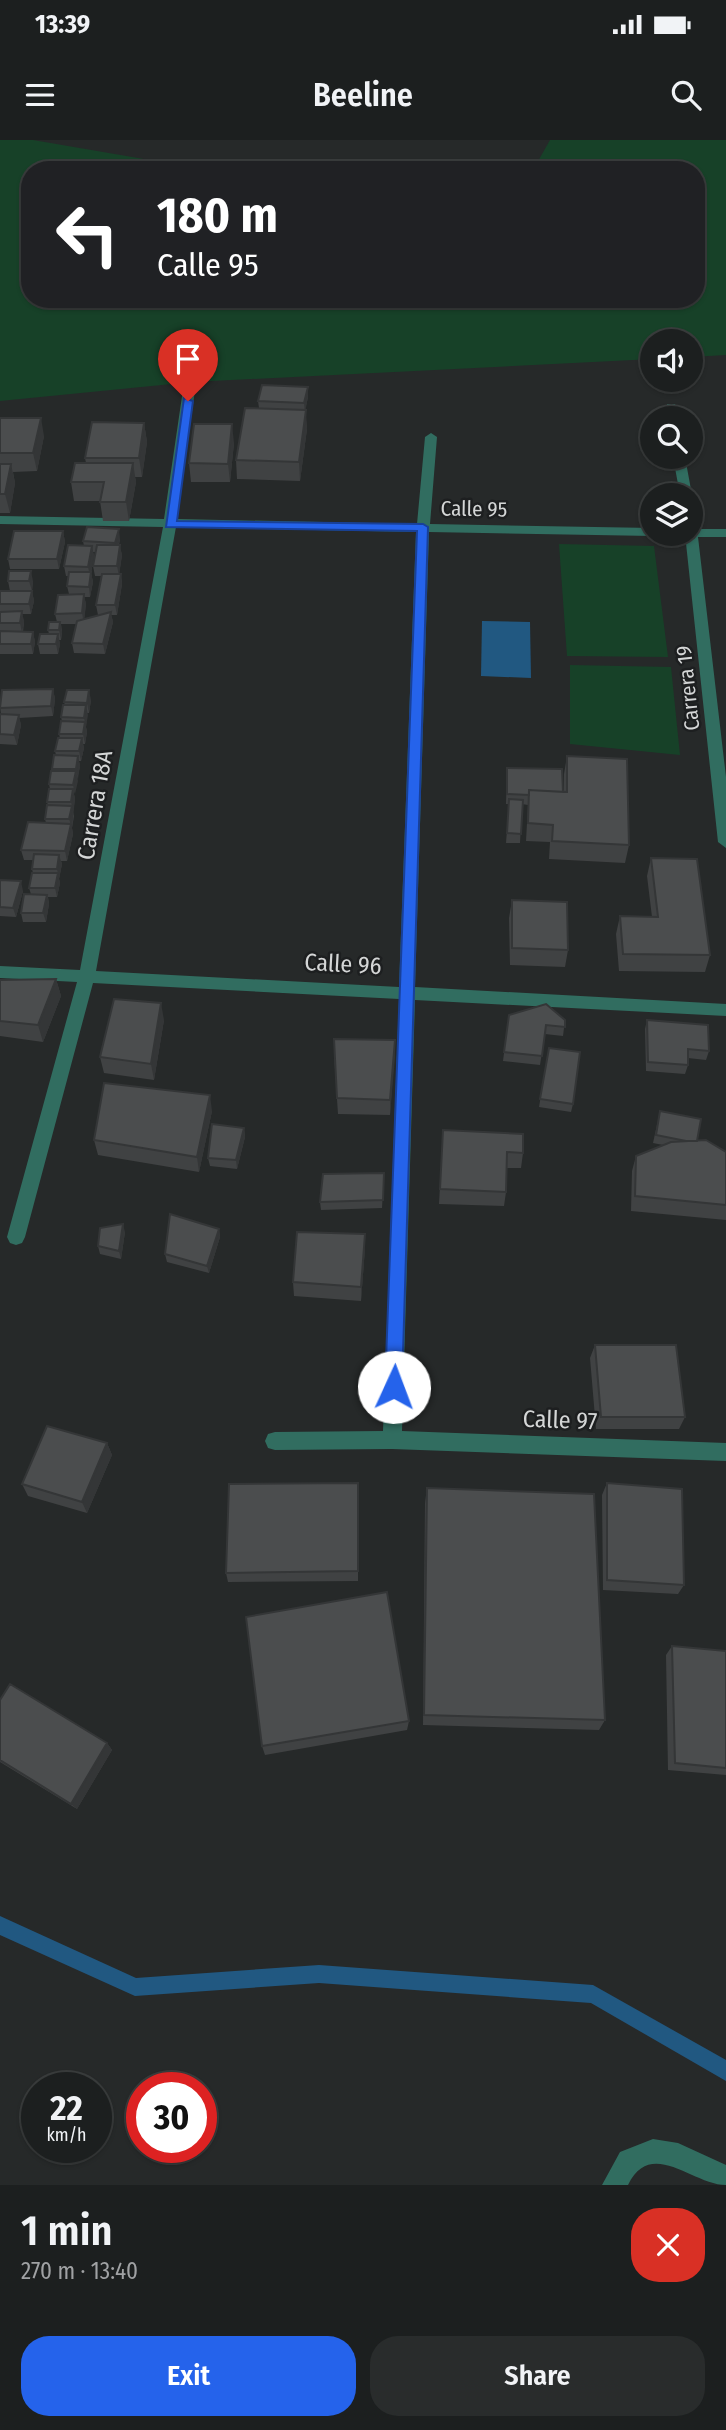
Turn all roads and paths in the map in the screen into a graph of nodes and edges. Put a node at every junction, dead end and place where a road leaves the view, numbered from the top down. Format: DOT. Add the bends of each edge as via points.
graph roads {
  1 [pos="191,376"];
  2 [pos="431,438"];
  3 [pos="0,520"];
  4 [pos="170,524"];
  5 [pos="423,527"];
  6 [pos="640,532"];
  7 [pos="703,532"];
  8 [pos="726,533"];
  9 [pos="693,546"];
  10 [pos="726,842"];
  11 [pos="0,972"];
  12 [pos="87,975"];
  13 [pos="409,992"];
  14 [pos="726,1010"];
  15 [pos="16,1237"];
  16 [pos="392,1440"];
  17 [pos="275,1441"];
  18 [pos="726,1452"];
  19 [pos="726,2178"];
  20 [pos="615,2185"];
  1 -- 4 [label="street, Carrera 18A"];
  2 -- 5 [label="street"];
  3 -- 4 [label="street, Calle 95"];
  4 -- 5 [label="street, Calle 95"];
  4 -- 12 [label="street, Carrera 18A"];
  5 -- 6 [label="street, Calle 95"];
  5 -- 13 [label="street"];
  7 -- 8 [label="street"];
  9 -- 10 [label="street, Carrera 19"];
  11 -- 12 [label="street, Calle 96"];
  12 -- 13 [label="street, Calle 96"];
  12 -- 15 [label="street, Carrera 18A"];
  13 -- 14 [label="street, Calle 96"];
  13 -- 16 [label="street"];
  16 -- 17 [label="street, Calle 97"];
  16 -- 18 [label="street, Calle 97"];
  19 -- 20 [label="street" via="679,2156 653,2150 628,2162"];
}
